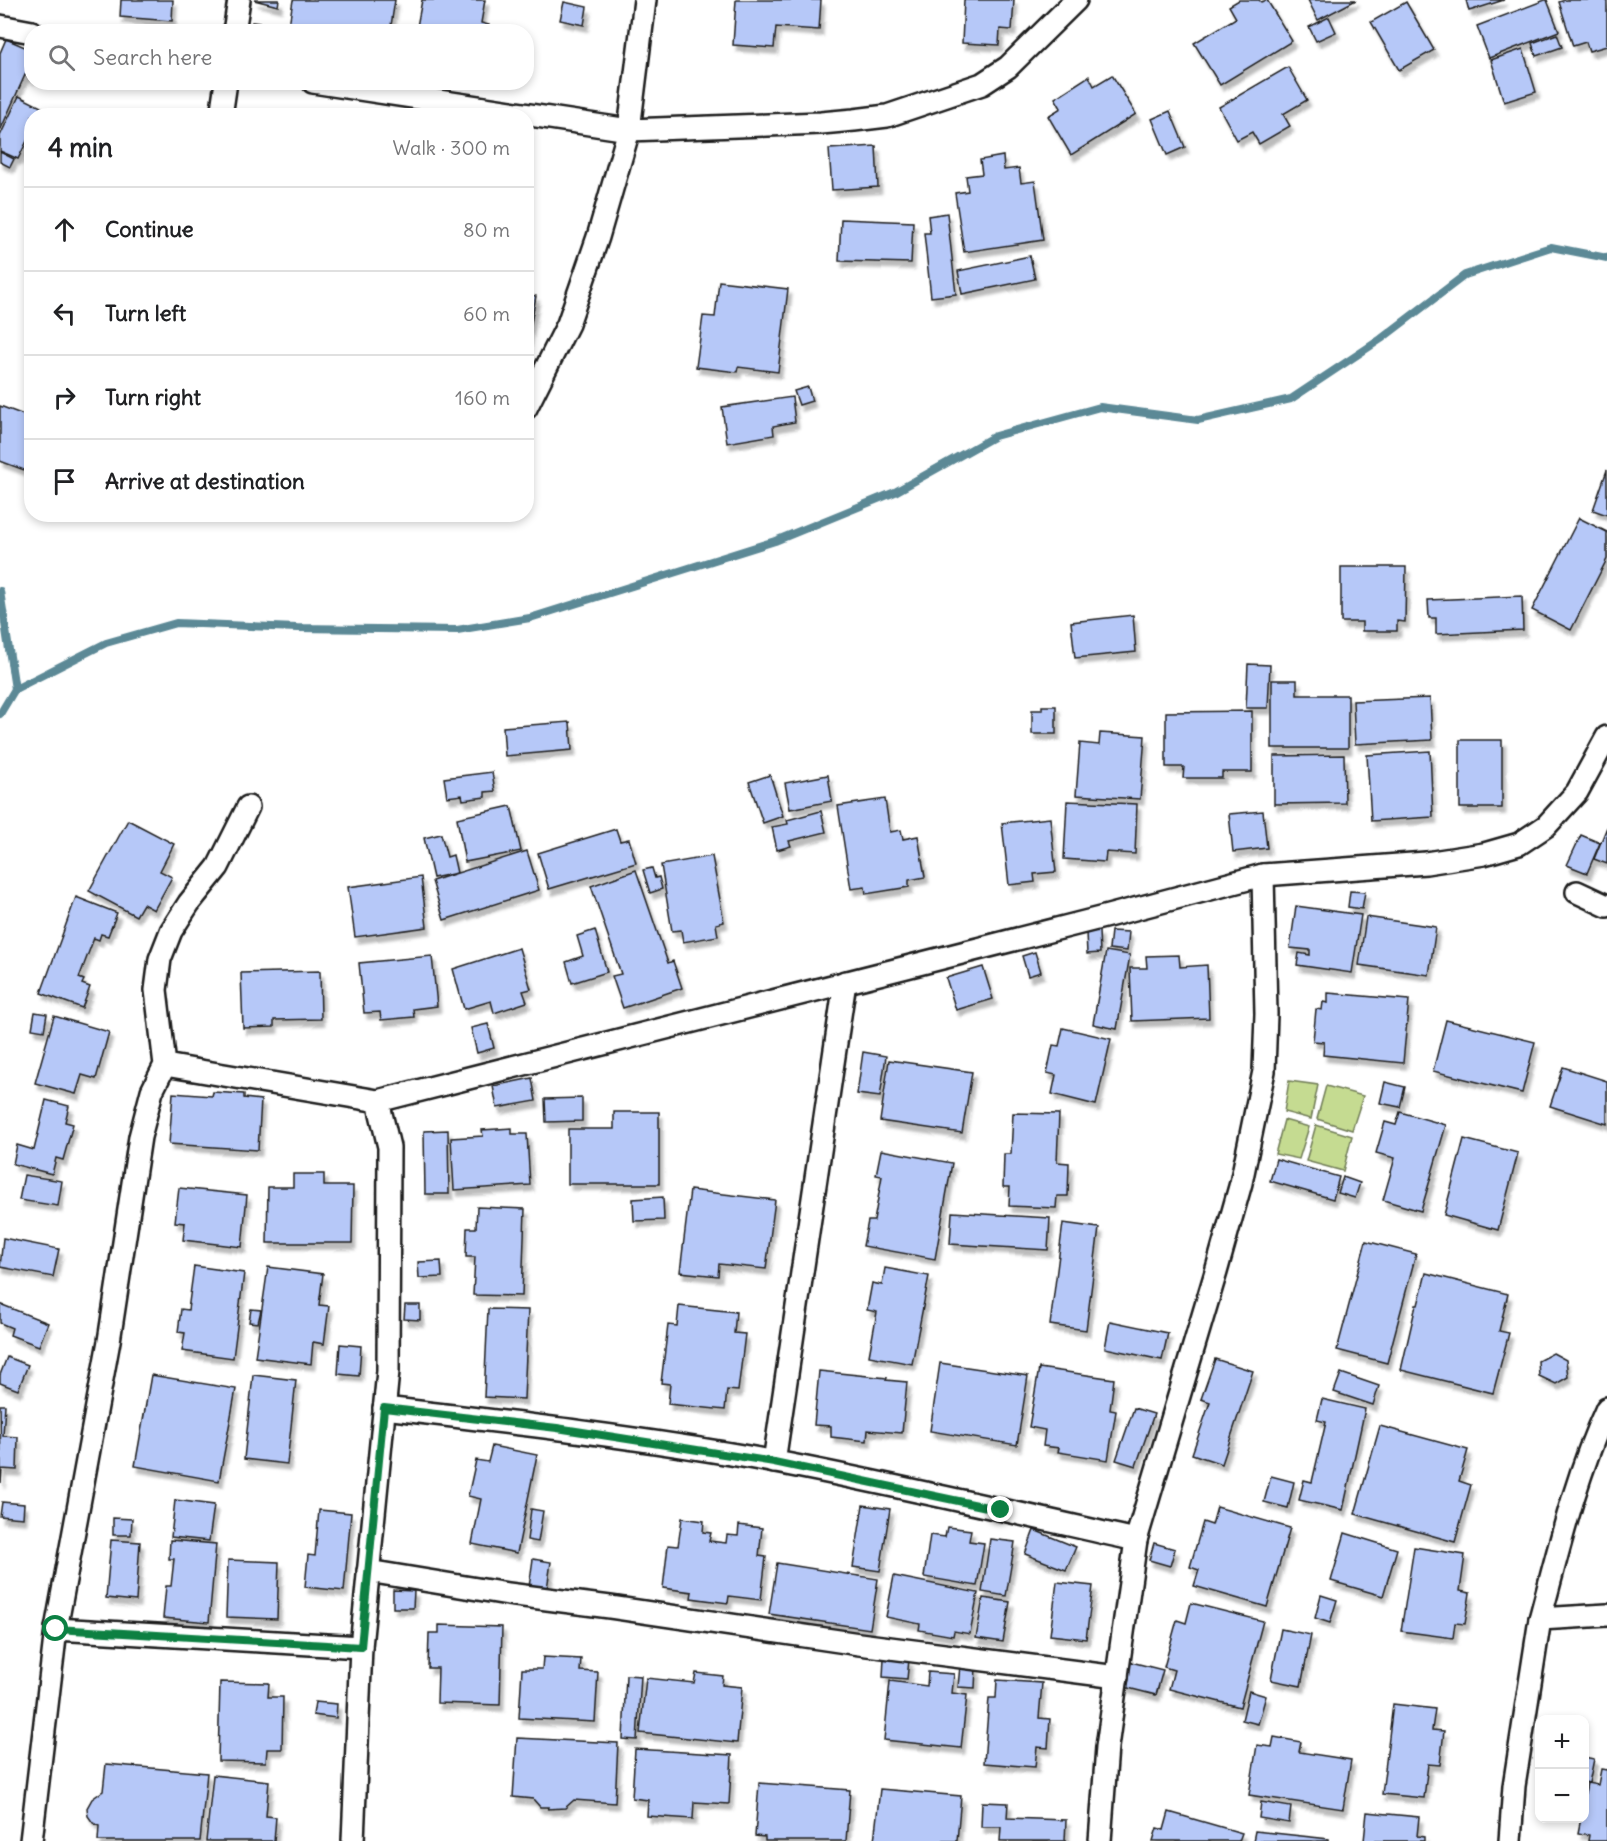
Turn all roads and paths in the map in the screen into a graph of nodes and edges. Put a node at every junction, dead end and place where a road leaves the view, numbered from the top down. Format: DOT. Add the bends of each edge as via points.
graph roads {
  1 [pos="239,0"];
  2 [pos="645,0"];
  3 [pos="1076,0"];
  4 [pos="235,24"];
  5 [pos="0,26"];
  6 [pos="24,30"];
  7 [pos="225,90"];
  8 [pos="366,90"];
  9 [pos="222,108"];
  10 [pos="484,108"];
  11 [pos="534,116"];
  12 [pos="629,130"];
  13 [pos="534,392"];
  14 [pos="1607,737"];
  15 [pos="248,807"];
  16 [pos="1263,874"];
  17 [pos="1577,892"];
  18 [pos="1607,906"];
  19 [pos="845,982"];
  20 [pos="165,1065"];
  21 [pos="378,1101"];
  22 [pos="384,1408"];
  23 [pos="1607,1408"];
  24 [pos="774,1462"];
  25 [pos="1136,1540"];
  26 [pos="368,1571"];
  27 [pos="1607,1615"];
  28 [pos="1540,1619"];
  29 [pos="56,1629"];
  30 [pos="361,1647"];
  31 [pos="1117,1677"];
  32 [pos="31,1841"];
  33 [pos="353,1841"];
  34 [pos="1100,1841"];
  35 [pos="1510,1841"];
  1 -- 4 [label="street"];
  2 -- 12 [label="street"];
  3 -- 12 [label="street" via="1008,67 982,84 886,116 821,123"];
  5 -- 6 [label="street"];
  7 -- 9 [label="street"];
  8 -- 10 [label="street"];
  11 -- 12 [label="street"];
  12 -- 13 [label="street" via="568,324"];
  14 -- 16 [label="street" via="1577,792 1546,826 1518,844 1426,863"];
  15 -- 20 [label="street" via="218,867 171,931 160,959 156,990"];
  16 -- 19 [label="street"];
  16 -- 25 [label="street" via="1264,1071 1253,1129 1216,1272"];
  17 -- 18 [label="street"];
  19 -- 21 [label="street"];
  19 -- 24 [label="street"];
  20 -- 21 [label="street"];
  20 -- 29 [label="street" via="152,1091 140,1137 109,1341"];
  21 -- 22 [label="street" via="389,1147 388,1371"];
  22 -- 24 [label="street" via="557,1428"];
  22 -- 26 [label="street"];
  23 -- 28 [label="street" via="1576,1490"];
  24 -- 25 [label="street"];
  25 -- 31 [label="street"];
  26 -- 30 [label="street"];
  26 -- 31 [label="street" via="859,1644"];
  27 -- 28 [label="street"];
  28 -- 35 [label="street" via="1514,1786"];
  29 -- 30 [label="street"];
  29 -- 32 [label="street"];
  30 -- 33 [label="street"];
  31 -- 34 [label="street"];
}
